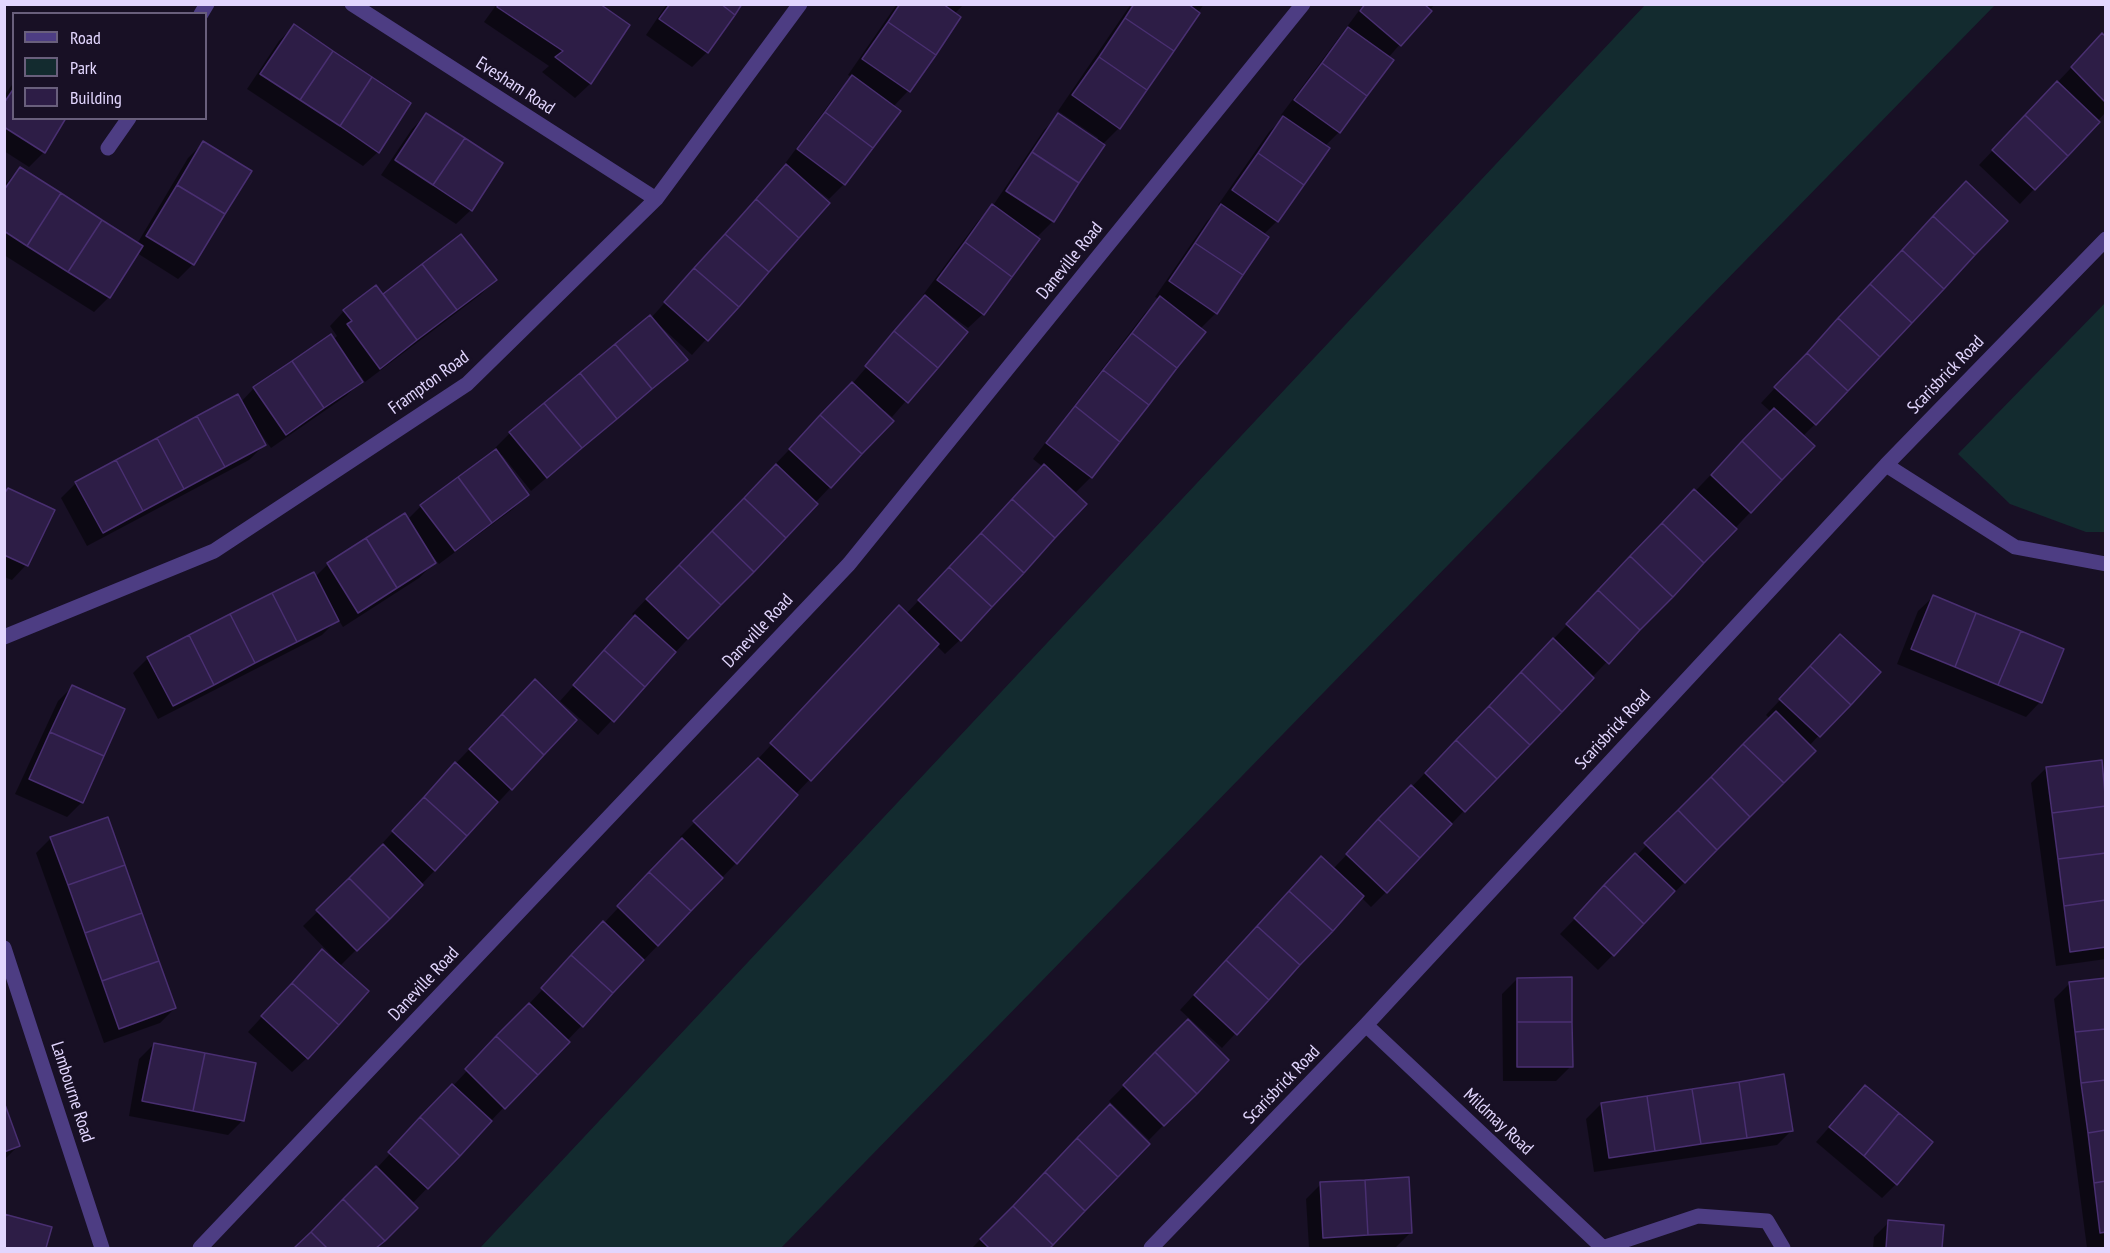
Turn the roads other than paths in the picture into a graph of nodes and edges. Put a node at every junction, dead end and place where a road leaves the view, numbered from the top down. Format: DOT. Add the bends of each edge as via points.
graph roads {
  1 [pos="352,4"];
  2 [pos="800,4"];
  3 [pos="1303,4"];
  4 [pos="128,120"];
  5 [pos="108,148"];
  6 [pos="656,199"];
  7 [pos="2106,239"];
  8 [pos="1886,465"];
  9 [pos="2106,564"];
  10 [pos="4,637"];
  11 [pos="4,948"];
  12 [pos="1366,1025"];
  13 [pos="102,1248"];
  14 [pos="200,1248"];
  15 [pos="1151,1248"];
  16 [pos="1602,1248"];
  17 [pos="1783,1248"];
  1 -- 6 [label="street, Evesham Road"];
  2 -- 6 [label="street, Frampton Road"];
  3 -- 14 [label="street, Daneville Road" via="849,564"];
  4 -- 5 [label="street"];
  6 -- 10 [label="street, Frampton Road" via="467,384 214,551"];
  7 -- 8 [label="street, Scarisbrick Road"];
  8 -- 9 [label="street" via="2015,547"];
  8 -- 12 [label="street, Scarisbrick Road"];
  11 -- 13 [label="street, Lambourne Road"];
  12 -- 15 [label="street, Scarisbrick Road"];
  12 -- 16 [label="street, Mildmay Road"];
  16 -- 17 [label="street, Mildmay Road" via="1698,1216 1767,1221"];
}
